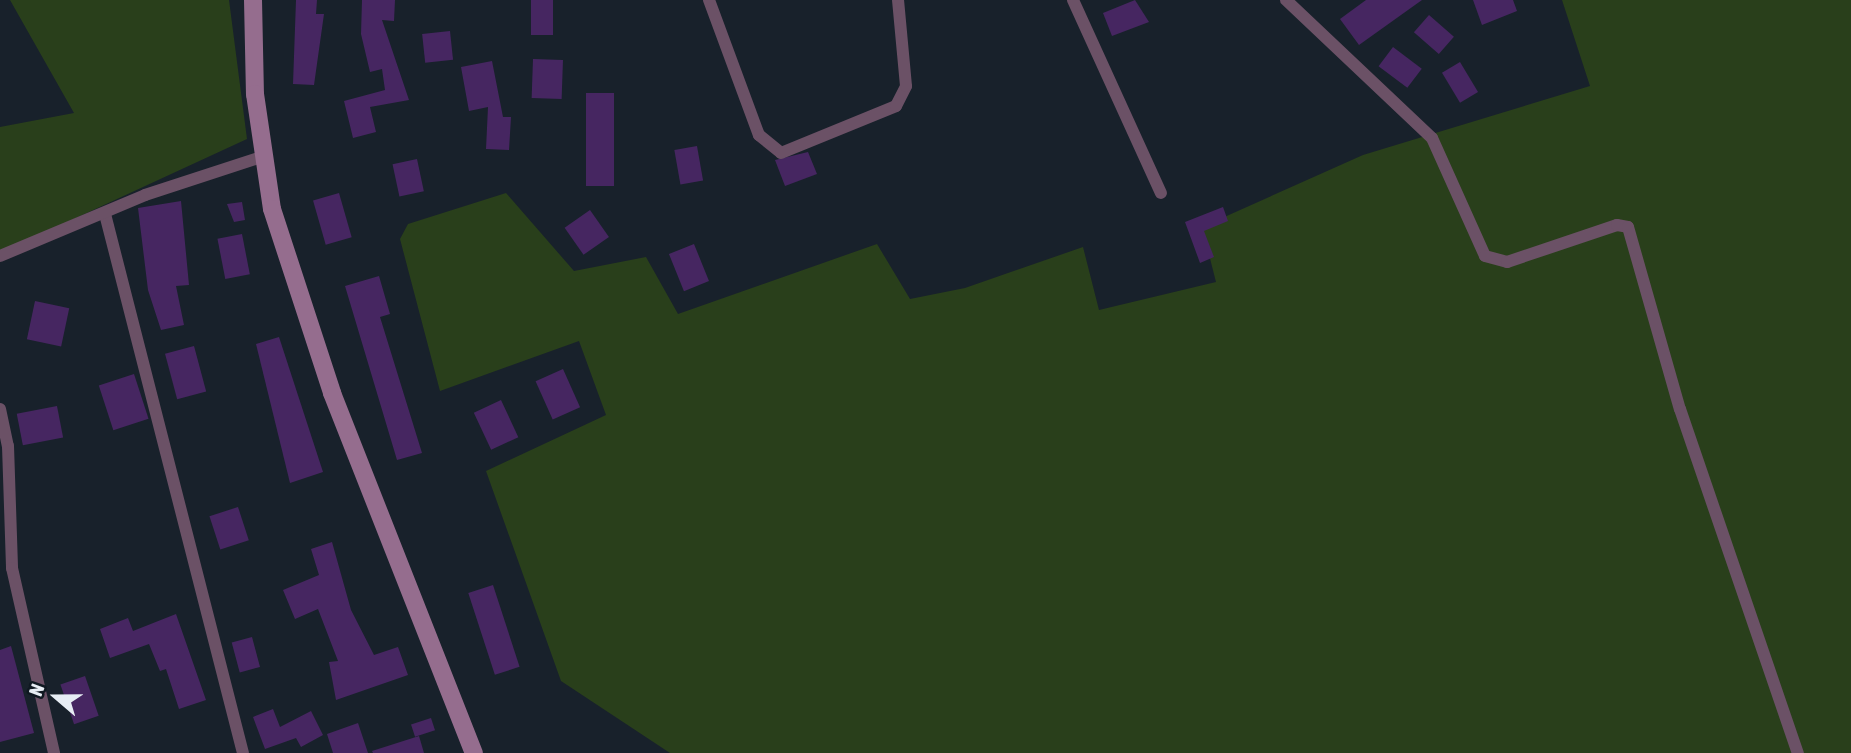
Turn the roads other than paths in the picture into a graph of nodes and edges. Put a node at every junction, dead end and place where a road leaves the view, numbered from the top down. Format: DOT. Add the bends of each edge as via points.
graph roads {
  1 [pos="253,0"];
  2 [pos="709,0"];
  3 [pos="898,0"];
  4 [pos="1073,0"];
  5 [pos="1286,0"];
  6 [pos="261,157"];
  7 [pos="1161,193"];
  8 [pos="105,214"];
  9 [pos="0,256"];
  10 [pos="0,409"];
  11 [pos="3,425"];
  12 [pos="54,753"];
  13 [pos="243,753"];
  14 [pos="474,753"];
  15 [pos="1798,753"];
  1 -- 6 [label="main road"];
  2 -- 3 [label="street" via="758,135 781,153 896,106 906,86"];
  4 -- 7 [label="street"];
  5 -- 15 [label="street" via="1432,138 1480,249 1493,261 1617,225 1628,227 1680,409"];
  6 -- 8 [label="street"];
  6 -- 14 [label="main road" via="332,393"];
  8 -- 9 [label="street"];
  8 -- 13 [label="street"];
  10 -- 11 [label="street"];
  11 -- 12 [label="street" via="12,568"];
}
